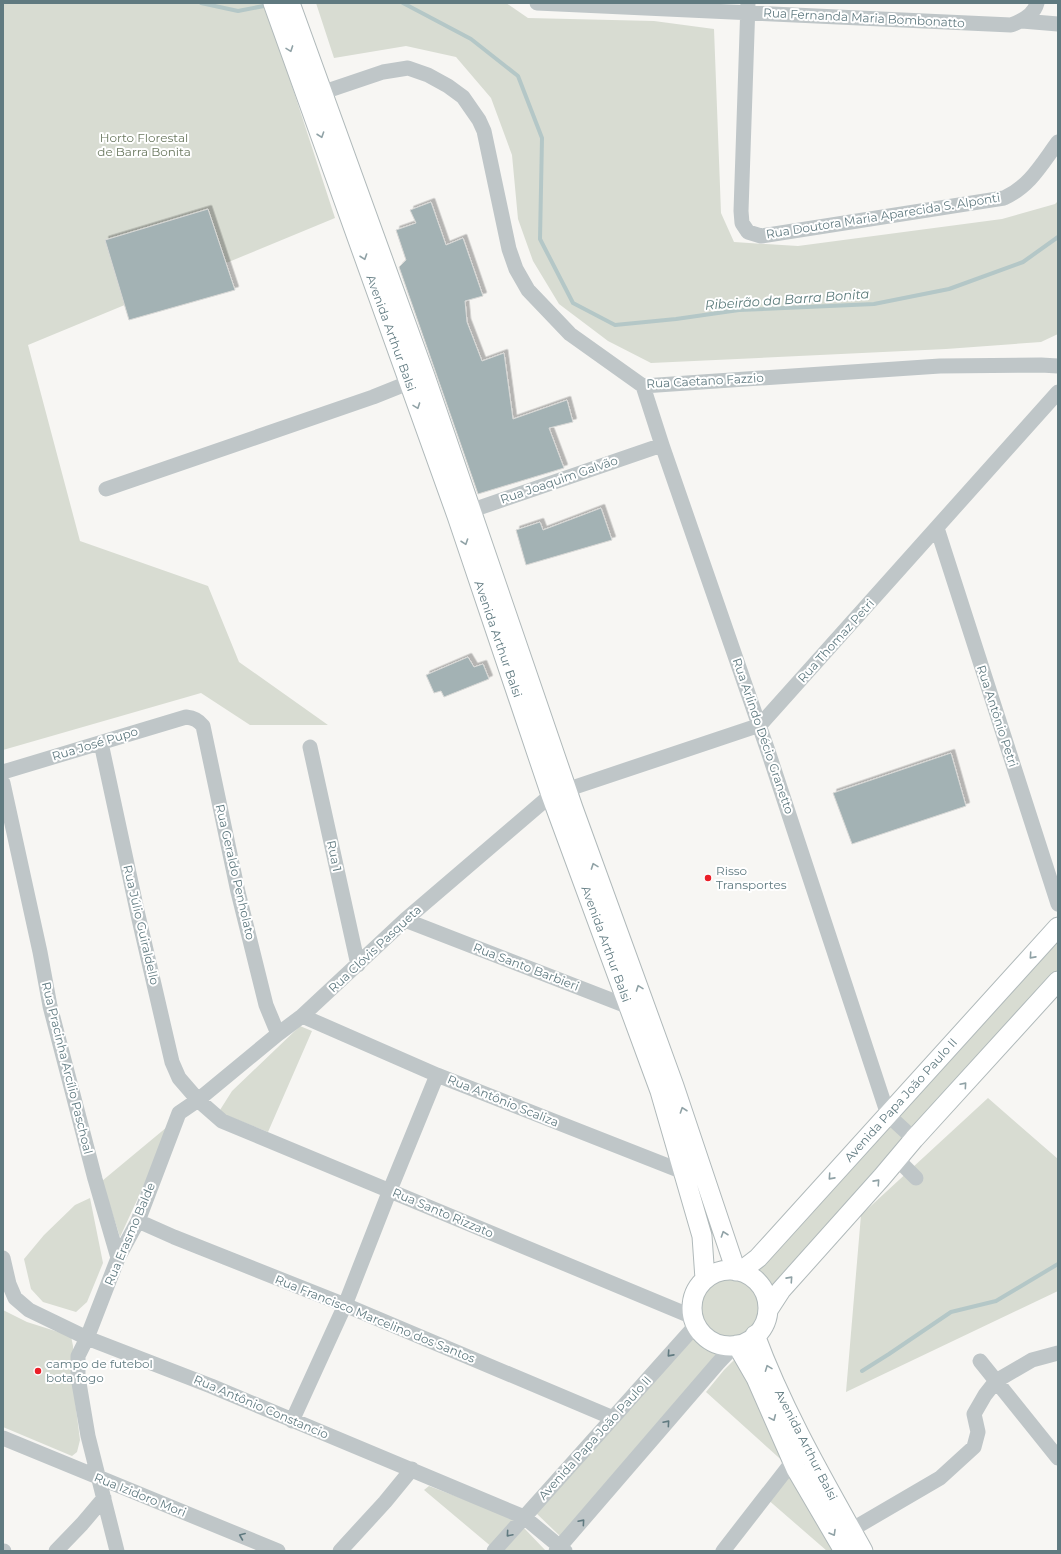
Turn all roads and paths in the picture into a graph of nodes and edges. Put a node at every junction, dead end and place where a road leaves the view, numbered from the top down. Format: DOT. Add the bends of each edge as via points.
graph roads {
  1 [pos="537,3"];
  2 [pos="1037,3"];
  3 [pos="283,7"];
  4 [pos="747,8"];
  5 [pos="1022,21"];
  6 [pos="1058,24"];
  7 [pos="315,95"];
  8 [pos="1058,142"];
  9 [pos="1058,366"];
  10 [pos="416,379"];
  11 [pos="643,386"];
  12 [pos="1058,392"];
  13 [pos="662,445"];
  14 [pos="106,489"];
  15 [pos="464,513"];
  16 [pos="937,528"];
  17 [pos="186,717"];
  18 [pos="760,725"];
  19 [pos="101,743"];
  20 [pos="310,747"];
  21 [pos="3,772"];
  22 [pos="3,783"];
  23 [pos="559,792"];
  24 [pos="1058,904"];
  25 [pos="405,920"];
  26 [pos="1058,927"];
  27 [pos="358,965"];
  28 [pos="1058,981"];
  29 [pos="629,1008"];
  30 [pos="648,1013"];
  31 [pos="302,1016"];
  32 [pos="278,1034"];
  33 [pos="437,1075"];
  34 [pos="198,1100"];
  35 [pos="888,1114"];
  36 [pos="914,1139"];
  37 [pos="897,1159"];
  38 [pos="683,1173"];
  39 [pos="916,1178"];
  40 [pos="706,1179"];
  41 [pos="390,1190"];
  42 [pos="138,1221"];
  43 [pos="3,1258"];
  44 [pos="118,1258"];
  45 [pos="739,1271"];
  46 [pos="705,1279"];
  47 [pos="6,1287"];
  48 [pos="345,1305"];
  49 [pos="768,1310"];
  50 [pos="694,1321"];
  51 [pos="755,1335"];
  52 [pos="87,1338"];
  53 [pos="736,1345"];
  54 [pos="1058,1353"];
  55 [pos="980,1361"];
  56 [pos="996,1381"];
  57 [pos="613,1418"];
  58 [pos="292,1421"];
  59 [pos="3,1438"];
  60 [pos="801,1457"];
  61 [pos="1058,1458"];
  62 [pos="412,1469"];
  63 [pos="99,1478"];
  64 [pos="104,1498"];
  65 [pos="524,1517"];
  66 [pos="852,1530"];
  67 [pos="560,1550"];
  68 [pos="56,1551"];
  69 [pos="117,1551"];
  70 [pos="278,1551"];
  71 [pos="340,1551"];
  72 [pos="494,1551"];
  73 [pos="723,1551"];
  74 [pos="844,1551"];
  75 [pos="863,1551"];
  1 -- 4 [label="street, Rua Fernanda Maria Bombonatto"];
  2 -- 5 [label="street"];
  3 -- 7 [label="main road, Avenida Arthur Balsi"];
  4 -- 5 [label="street, Rua Fernanda Maria Bombonatto" via="1011,25"];
  4 -- 8 [label="street, Rua Doutora Maria Aparecida S. Alponti" via="742,223 748,232 761,236 1004,198 1028,183"];
  5 -- 6 [label="street"];
  7 -- 10 [label="main road, Avenida Arthur Balsi"];
  7 -- 11 [label="street, Rua Caetano Fazzio" via="382,72 408,68 428,74 463,97 484,131 508,249 528,290 570,334"];
  9 -- 11 [label="street, Rua Caetano Fazzio" via="940,366"];
  10 -- 14 [label="street"];
  10 -- 15 [label="main road, Avenida Arthur Balsi"];
  11 -- 13 [label="street, Rua Arlindo Décio Granetto"];
  12 -- 16 [label="street, Rua Thomaz Petri"];
  13 -- 15 [label="street, Rua Joaquim Galvão"];
  13 -- 18 [label="street, Rua Arlindo Décio Granetto"];
  15 -- 23 [label="main road, Avenida Arthur Balsi"];
  16 -- 18 [label="street, Rua Thomaz Petri"];
  16 -- 24 [label="street, Rua Antônio Petri"];
  17 -- 19 [label="street, Rua José Pupo"];
  17 -- 32 [label="street, Rua Geraldo Penholato" via="195,719 202,726 266,1006"];
  18 -- 23 [label="street, Rua Thomaz Petri"];
  18 -- 35 [label="street, Rua Arlindo Décio Granetto"];
  19 -- 21 [label="street, Rua José Pupo"];
  19 -- 34 [label="street, Rua Júlio Guiraldello" via="172,1062 179,1078"];
  20 -- 27 [label="street, Rua 1"];
  22 -- 44 [label="street, Rua Pracinha Arcílio Paschoal" via="50,1006"];
  23 -- 25 [label="street, Rua Clóvis Pasqueta"];
  23 -- 29 [label="main road, Avenida Arthur Balsi"];
  30 -- 23 [label="main road, Avenida Arthur Balsi, one-way"];
  25 -- 27 [label="street, Rua Clóvis Pasqueta"];
  25 -- 29 [label="street, Rua Santo Barbieri"];
  26 -- 35 [label="main road, Avenida Papa João Paulo II, one-way"];
  27 -- 31 [label="street, Rua Clóvis Pasqueta"];
  36 -- 28 [label="main road, one-way"];
  29 -- 30 [label="street, Rua Santo Barbieri"];
  29 -- 38 [label="main road, Avenida Arthur Balsi" via="660,1091"];
  40 -- 30 [label="main road, Avenida Arthur Balsi, one-way"];
  31 -- 32 [label="street, Rua Clóvis Pasqueta"];
  31 -- 33 [label="street, Rua Antônio Scaliza"];
  32 -- 34 [label="street, Rua Clóvis Pasqueta"];
  33 -- 38 [label="street, Rua Antônio Scaliza"];
  33 -- 41 [label="street"];
  34 -- 41 [label="street, Rua Santo Rizzato" via="222,1121"];
  34 -- 42 [label="street, Rua Erasmo Balde" via="179,1113"];
  35 -- 36 [label="street"];
  35 -- 45 [label="main road, Avenida Papa João Paulo II, one-way" via="758,1258"];
  36 -- 37 [label="main road"];
  37 -- 39 [label="street"];
  49 -- 37 [label="main road, one-way" via="781,1290"];
  38 -- 40 [label="street, Rua Antônio Scaliza"];
  38 -- 46 [label="main road, Avenida Arthur Balsi" via="702,1236"];
  45 -- 40 [label="main road, Avenida Arthur Balsi, one-way"];
  41 -- 48 [label="street"];
  41 -- 50 [label="street, Rua Santo Rizzato"];
  42 -- 44 [label="street, Rua Erasmo Balde"];
  42 -- 48 [label="street, Rua Francisco Marcelino dos Santos"];
  43 -- 47 [label="street, Rua Antônio Constancio"];
  44 -- 52 [label="street, Rua Erasmo Balde"];
  45 -- 46 [label="main road" via="716,1272"];
  45 -- 49 [label="main road" via="752,1277 761,1286"];
  46 -- 50 [label="main road" via="697,1288 693,1300"];
  47 -- 52 [label="street, Rua Antônio Constancio" via="29,1310"];
  48 -- 57 [label="street, Rua Francisco Marcelino dos Santos"];
  48 -- 58 [label="street"];
  49 -- 51 [label="main road" via="765,1323"];
  50 -- 53 [label="main road" via="703,1335 713,1342 725,1346"];
  50 -- 57 [label="street, Avenida Papa João Paulo II, one-way"];
  51 -- 53 [label="main road" via="749,1341"];
  60 -- 51 [label="main road, Avenida Arthur Balsi, one-way"];
  52 -- 58 [label="street, Rua Antônio Constancio" via="211,1386"];
  52 -- 63 [label="street, Rua Erasmo Balde" via="78,1356 78,1377 88,1436"];
  53 -- 60 [label="main road, Avenida Arthur Balsi, one-way"];
  67 -- 53 [label="street, one-way"];
  54 -- 56 [label="street" via="1032,1360"];
  55 -- 56 [label="street"];
  56 -- 61 [label="street"];
  56 -- 66 [label="street" via="974,1414 978,1432 974,1447 940,1478"];
  57 -- 65 [label="street, Avenida Papa João Paulo II"];
  58 -- 62 [label="street, Rua Antônio Constancio"];
  59 -- 63 [label="street, Rua Izidoro Mori"];
  60 -- 66 [label="main road, Avenida Arthur Balsi"];
  60 -- 73 [label="street"];
  60 -- 74 [label="main road, Avenida Arthur Balsi, one-way"];
  62 -- 65 [label="street, Rua Antônio Constancio"];
  62 -- 71 [label="street"];
  63 -- 64 [label="street, Rua Erasmo Balde"];
  70 -- 63 [label="street, Rua Izidoro Mori, one-way"];
  64 -- 68 [label="street"];
  64 -- 69 [label="street, Rua Erasmo Balde"];
  65 -- 67 [label="street, Rua Antônio Constancio"];
  65 -- 72 [label="street, Avenida Papa João Paulo II, one-way"];
  66 -- 75 [label="main road, Avenida Arthur Balsi"];
}
